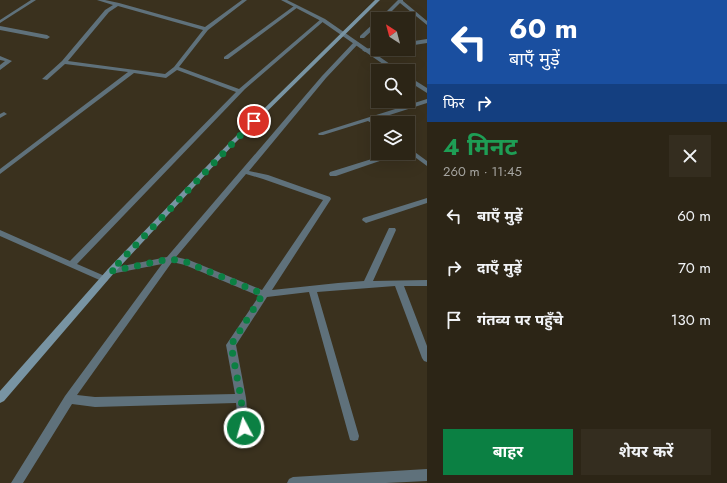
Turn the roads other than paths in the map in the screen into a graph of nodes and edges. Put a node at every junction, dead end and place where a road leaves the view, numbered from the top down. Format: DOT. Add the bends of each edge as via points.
graph roads {
  1 [pos="34,0"];
  2 [pos="99,0"];
  3 [pos="245,0"];
  4 [pos="283,0"];
  5 [pos="378,0"];
  6 [pos="401,0"];
  7 [pos="117,4"];
  8 [pos="296,7"];
  9 [pos="388,12"];
  10 [pos="323,20"];
  11 [pos="0,22"];
  12 [pos="427,23"];
  13 [pos="0,28"];
  14 [pos="206,29"];
  15 [pos="371,29"];
  16 [pos="343,34"];
  17 [pos="47,37"];
  18 [pos="362,37"];
  19 [pos="427,41"];
  20 [pos="356,43"];
  21 [pos="415,43"];
  22 [pos="371,49"];
  23 [pos="365,50"];
  24 [pos="0,58"];
  25 [pos="226,58"];
  26 [pos="64,62"];
  27 [pos="386,64"];
  28 [pos="0,68"];
  29 [pos="176,68"];
  30 [pos="133,71"];
  31 [pos="45,79"];
  32 [pos="415,83"];
  33 [pos="427,91"];
  34 [pos="240,92"];
  35 [pos="427,101"];
  36 [pos="369,119"];
  37 [pos="321,134"];
  38 [pos="415,155"];
  39 [pos="376,160"];
  40 [pos="427,164"];
  41 [pos="0,172"];
  42 [pos="245,172"];
  43 [pos="333,174"];
  44 [pos="427,200"];
  45 [pos="366,220"];
  46 [pos="392,230"];
  47 [pos="0,233"];
  48 [pos="170,259"];
  49 [pos="72,264"];
  50 [pos="111,271"];
  51 [pos="104,279"];
  52 [pos="398,282"];
  53 [pos="427,283"];
  54 [pos="367,284"];
  55 [pos="312,289"];
  56 [pos="263,294"];
  57 [pos="427,358"];
  58 [pos="0,398"];
  59 [pos="241,398"];
  60 [pos="68,399"];
  61 [pos="354,436"];
  62 [pos="245,443"];
  63 [pos="427,475"];
  64 [pos="17,483"];
  65 [pos="293,483"];
  1 -- 11 [label="street"];
  2 -- 7 [label="street"];
  3 -- 14 [label="street"];
  4 -- 8 [label="street"];
  5 -- 16 [label="main road"];
  6 -- 9 [label="street"];
  6 -- 12 [label="street"];
  7 -- 14 [label="street"];
  7 -- 26 [label="street" via="107,11"];
  8 -- 10 [label="street"];
  8 -- 25 [label="street"];
  10 -- 16 [label="street"];
  10 -- 34 [label="street"];
  13 -- 17 [label="street"];
  14 -- 29 [label="street"];
  15 -- 18 [label="street"];
  16 -- 20 [label="street"];
  16 -- 50 [label="main road" via="232,143"];
  19 -- 21 [label="street"];
  20 -- 23 [label="street"];
  20 -- 42 [label="street"];
  22 -- 23 [label="street"];
  23 -- 27 [label="street"];
  24 -- 28 [label="street" via="9,61"];
  26 -- 30 [label="street"];
  26 -- 31 [label="street"];
  29 -- 30 [label="street" via="166,76"];
  29 -- 34 [label="street"];
  30 -- 41 [label="street"];
  32 -- 33 [label="street"];
  34 -- 49 [label="street"];
  35 -- 36 [label="street"];
  36 -- 37 [label="street"];
  38 -- 40 [label="street"];
  39 -- 43 [label="street"];
  42 -- 48 [label="street"];
  42 -- 56 [label="street" via="265,176 327,199"];
  44 -- 45 [label="street"];
  46 -- 54 [label="street"];
  47 -- 49 [label="street"];
  48 -- 50 [label="street"];
  48 -- 56 [label="street" via="186,262"];
  48 -- 60 [label="street"];
  49 -- 51 [label="street"];
  50 -- 51 [label="main road"];
  51 -- 58 [label="main road"];
  52 -- 53 [label="street"];
  52 -- 54 [label="street"];
  52 -- 57 [label="street"];
  54 -- 55 [label="street"];
  55 -- 56 [label="street"];
  55 -- 61 [label="street"];
  56 -- 59 [label="street" via="231,345"];
  59 -- 60 [label="street" via="95,402"];
  59 -- 62 [label="street"];
  60 -- 64 [label="street"];
  63 -- 65 [label="street"];
}
